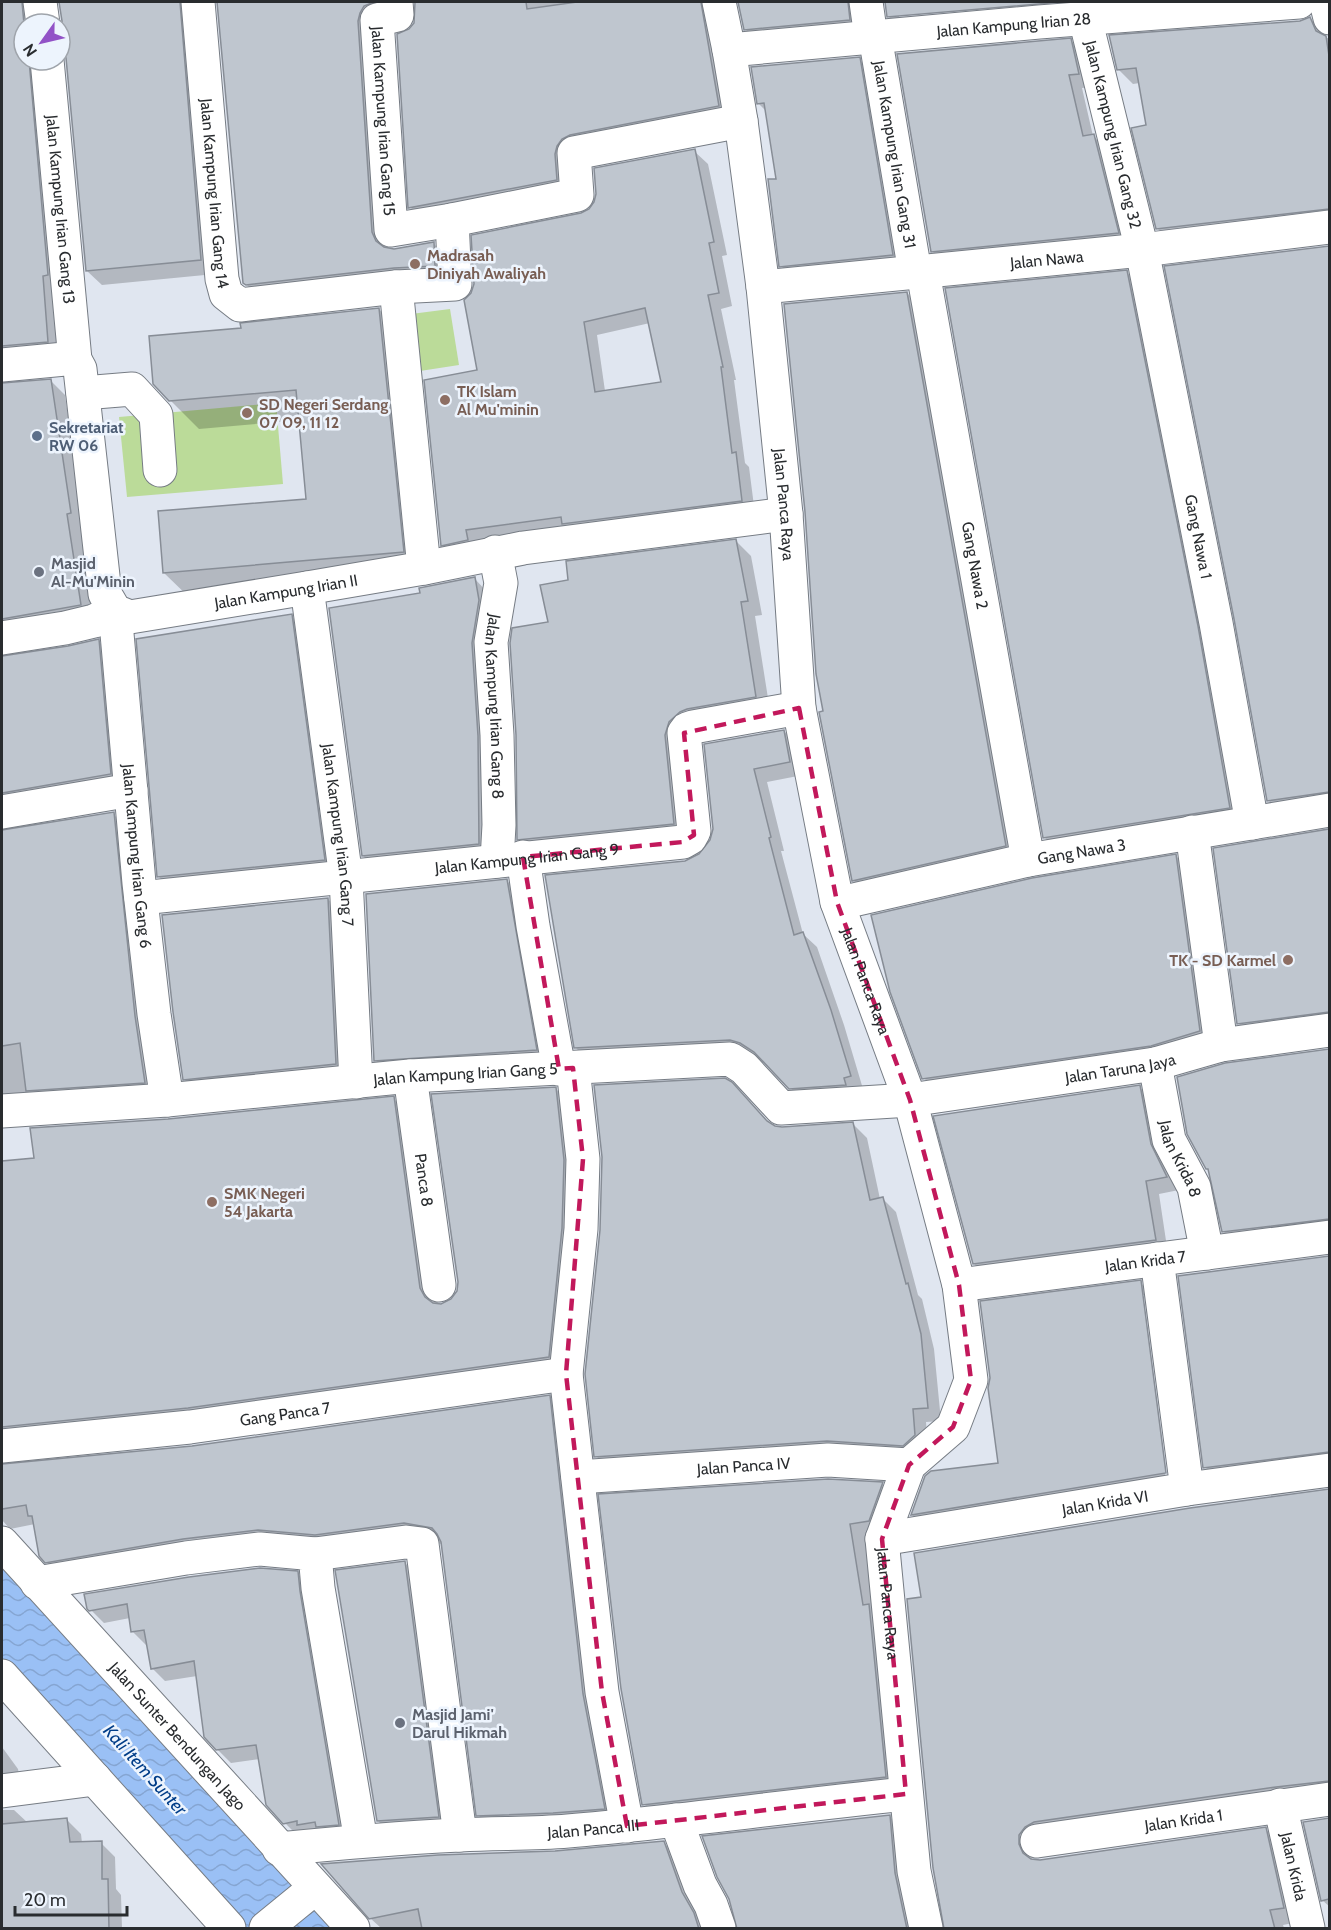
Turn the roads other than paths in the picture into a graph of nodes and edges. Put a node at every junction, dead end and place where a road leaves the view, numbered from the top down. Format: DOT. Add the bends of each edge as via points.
graph roads {
  1 [pos="198,2"];
  2 [pos="396,2"];
  3 [pos="719,2"];
  4 [pos="866,2"];
  5 [pos="1299,2"];
  6 [pos="1326,2"];
  7 [pos="1218,4"];
  8 [pos="1037,12"];
  9 [pos="1085,18"];
  10 [pos="1329,18"];
  11 [pos="873,36"];
  12 [pos="729,50"];
  13 [pos="48,72"];
  14 [pos="741,121"];
  15 [pos="452,220"];
  16 [pos="1329,227"];
  17 [pos="1142,250"];
  18 [pos="919,272"];
  19 [pos="396,287"];
  20 [pos="763,288"];
  21 [pos="75,360"];
  22 [pos="2,365"];
  23 [pos="83,393"];
  24 [pos="160,470"];
  25 [pos="786,514"];
  26 [pos="495,552"];
  27 [pos="424,568"];
  28 [pos="307,588"];
  29 [pos="114,610"];
  30 [pos="2,638"];
  31 [pos="799,708"];
  32 [pos="131,790"];
  33 [pos="1329,810"];
  34 [pos="2,812"];
  35 [pos="1252,823"];
  36 [pos="1192,832"];
  37 [pos="510,859"];
  38 [pos="1028,860"];
  39 [pos="346,878"];
  40 [pos="141,898"];
  41 [pos="837,902"];
  42 [pos="1329,1029"];
  43 [pos="1221,1045"];
  44 [pos="1155,1064"];
  45 [pos="566,1068"];
  46 [pos="410,1076"];
  47 [pos="356,1082"];
  48 [pos="167,1100"];
  49 [pos="910,1100"];
  50 [pos="2,1111"];
  51 [pos="1329,1237"];
  52 [pos="1207,1253"];
  53 [pos="1157,1259"];
  54 [pos="439,1285"];
  55 [pos="959,1286"];
  56 [pos="566,1374"];
  57 [pos="2,1446"];
  58 [pos="909,1465"];
  59 [pos="1329,1470"];
  60 [pos="578,1477"];
  61 [pos="1188,1489"];
  62 [pos="882,1539"];
  63 [pos="2,1543"];
  64 [pos="315,1554"];
  65 [pos="37,1583"];
  66 [pos="2,1676"];
  67 [pos="95,1779"];
  68 [pos="2,1791"];
  69 [pos="906,1794"];
  70 [pos="1329,1799"];
  71 [pos="1280,1805"];
  72 [pos="676,1821"];
  73 [pos="627,1826"];
  74 [pos="460,1834"];
  75 [pos="361,1841"];
  76 [pos="1037,1841"];
  77 [pos="279,1849"];
  78 [pos="312,1890"];
  79 [pos="229,1929"];
  80 [pos="266,1929"];
  81 [pos="353,1929"];
  82 [pos="719,1929"];
  83 [pos="926,1929"];
  84 [pos="1308,1929"];
  1 -- 19 [label="street, Jalan Kampung Irian Gang 14" via="219,255 226,294 240,305"];
  2 -- 15 [label="street, Jalan Kampung Irian Gang 15" via="397,15 377,20 392,230"];
  3 -- 12 [label="street, Jalan Panca Raya"];
  4 -- 11 [label="street, Jalan Kampung Irian Gang 31"];
  5 -- 7 [label="street, Jalan Kampung Irian 28"];
  6 -- 10 [label="street"];
  7 -- 9 [label="street, Jalan Kampung Irian 28"];
  8 -- 9 [label="street, Jalan Kampung Irian 28"];
  8 -- 11 [label="street, Jalan Kampung Irian 28"];
  9 -- 17 [label="street, Jalan Kampung Irian Gang 32"];
  11 -- 12 [label="street, Jalan Kampung Irian 28"];
  11 -- 18 [label="street, Jalan Kampung Irian Gang 31"];
  12 -- 14 [label="street, Jalan Panca Raya"];
  13 -- 21 [label="street, Jalan Kampung Irian Gang 13"];
  14 -- 15 [label="street" via="574,153 577,195"];
  14 -- 20 [label="street, Jalan Panca Raya"];
  15 -- 19 [label="street, Jalan Kampung Irian Gang 14" via="455,284"];
  16 -- 17 [label="street, Jalan Nawa"];
  17 -- 18 [label="street, Jalan Nawa"];
  17 -- 35 [label="street, Gang Nawa 1"];
  18 -- 20 [label="street, Jalan Nawa"];
  18 -- 38 [label="street, Gang Nawa 2"];
  19 -- 27 [label="street"];
  20 -- 25 [label="street, Jalan Panca Raya"];
  21 -- 22 [label="street"];
  21 -- 23 [label="street"];
  23 -- 24 [label="street" via="132,389 156,415"];
  23 -- 29 [label="street" via="105,594"];
  25 -- 26 [label="street, Jalan Kampung Irian II"];
  25 -- 31 [label="street, Jalan Panca Raya"];
  26 -- 27 [label="street, Jalan Kampung Irian II"];
  26 -- 37 [label="street, Jalan Kampung Irian Gang 8" via="501,583 491,642 499,815"];
  27 -- 28 [label="street, Jalan Kampung Irian II"];
  28 -- 29 [label="street, Jalan Kampung Irian II" via="130,617"];
  28 -- 39 [label="street, Jalan Kampung Irian Gang 7"];
  29 -- 30 [label="street" via="94,621"];
  29 -- 32 [label="street, Jalan Kampung Irian Gang 6"];
  31 -- 37 [label="street, Jalan Kampung Irian Gang 9" via="687,729 684,733 694,831 683,842"];
  31 -- 41 [label="street, Jalan Panca Raya"];
  32 -- 34 [label="street"];
  32 -- 40 [label="street, Jalan Kampung Irian Gang 6"];
  33 -- 35 [label="street, Gang Nawa 3"];
  35 -- 36 [label="street, Gang Nawa 3"];
  36 -- 38 [label="street, Gang Nawa 3"];
  36 -- 43 [label="street"];
  37 -- 39 [label="street, Jalan Kampung Irian Gang 9"];
  37 -- 45 [label="street, Jalan Kampung Irian Gang 8" via="533,926"];
  38 -- 41 [label="street, Gang Nawa 3"];
  39 -- 40 [label="street, Jalan Kampung Irian Gang 9"];
  39 -- 47 [label="street, Jalan Kampung Irian Gang 7"];
  40 -- 48 [label="street, Jalan Kampung Irian Gang 6"];
  41 -- 49 [label="street, Jalan Panca Raya"];
  42 -- 43 [label="street, Jalan Taruna Jaya"];
  43 -- 44 [label="street, Jalan Taruna Jaya"];
  44 -- 49 [label="street, Jalan Taruna Jaya"];
  44 -- 52 [label="street, Jalan Krida 8" via="1169,1140 1194,1187"];
  45 -- 46 [label="street, Jalan Kampung Irian Gang 5"];
  45 -- 49 [label="street, Jalan Kampung Irian Gang 5" via="730,1059 744,1068 781,1108"];
  45 -- 56 [label="street, Jalan Kampung Irian Gang 8" via="583,1159"];
  46 -- 47 [label="street, Jalan Kampung Irian Gang 5"];
  46 -- 54 [label="street, Panca 8"];
  47 -- 48 [label="street, Jalan Kampung Irian Gang 5"];
  48 -- 50 [label="street, Jalan Kampung Irian Gang 5"];
  49 -- 55 [label="street, Jalan Panca Raya"];
  51 -- 52 [label="street, Jalan Krida 7"];
  52 -- 53 [label="street, Jalan Krida 7"];
  53 -- 55 [label="street, Jalan Krida 7"];
  53 -- 61 [label="street"];
  55 -- 58 [label="street, Jalan Panca Raya" via="970,1380 953,1427"];
  56 -- 57 [label="street, Gang Panca 7" via="190,1427"];
  56 -- 60 [label="street, Jalan Kampung Irian Gang 8"];
  58 -- 60 [label="street, Jalan Panca IV" via="828,1460"];
  58 -- 62 [label="street, Jalan Panca Raya"];
  59 -- 61 [label="street, Jalan Krida VI"];
  60 -- 73 [label="street, Jalan Kampung Irian Gang 8" via="602,1692"];
  61 -- 62 [label="street, Jalan Krida VI"];
  62 -- 69 [label="street, Jalan Panca Raya"];
  63 -- 65 [label="street, Jalan Sunter Bendungan Jago"];
  64 -- 65 [label="street" via="260,1549"];
  64 -- 74 [label="street" via="406,1542 422,1544"];
  64 -- 75 [label="street"];
  65 -- 77 [label="street, Jalan Sunter Bendungan Jago"];
  66 -- 67 [label="street"];
  67 -- 68 [label="street"];
  67 -- 79 [label="street"];
  69 -- 72 [label="street, Jalan Panca III"];
  69 -- 83 [label="street, Jalan Panca Raya" via="914,1871"];
  70 -- 71 [label="street, Jalan Krida 1"];
  71 -- 76 [label="street, Jalan Krida 1"];
  71 -- 84 [label="street, Jalan Krida"];
  72 -- 73 [label="street, Jalan Panca III"];
  72 -- 82 [label="street"];
  73 -- 74 [label="street, Jalan Panca III"];
  74 -- 75 [label="street, Jalan Panca III"];
  75 -- 77 [label="street, Jalan Panca III"];
  77 -- 78 [label="street, Jalan Sunter Bendungan Jago"];
  78 -- 80 [label="street"];
  78 -- 81 [label="street, Jalan Sunter Bendungan Jago"];
}
